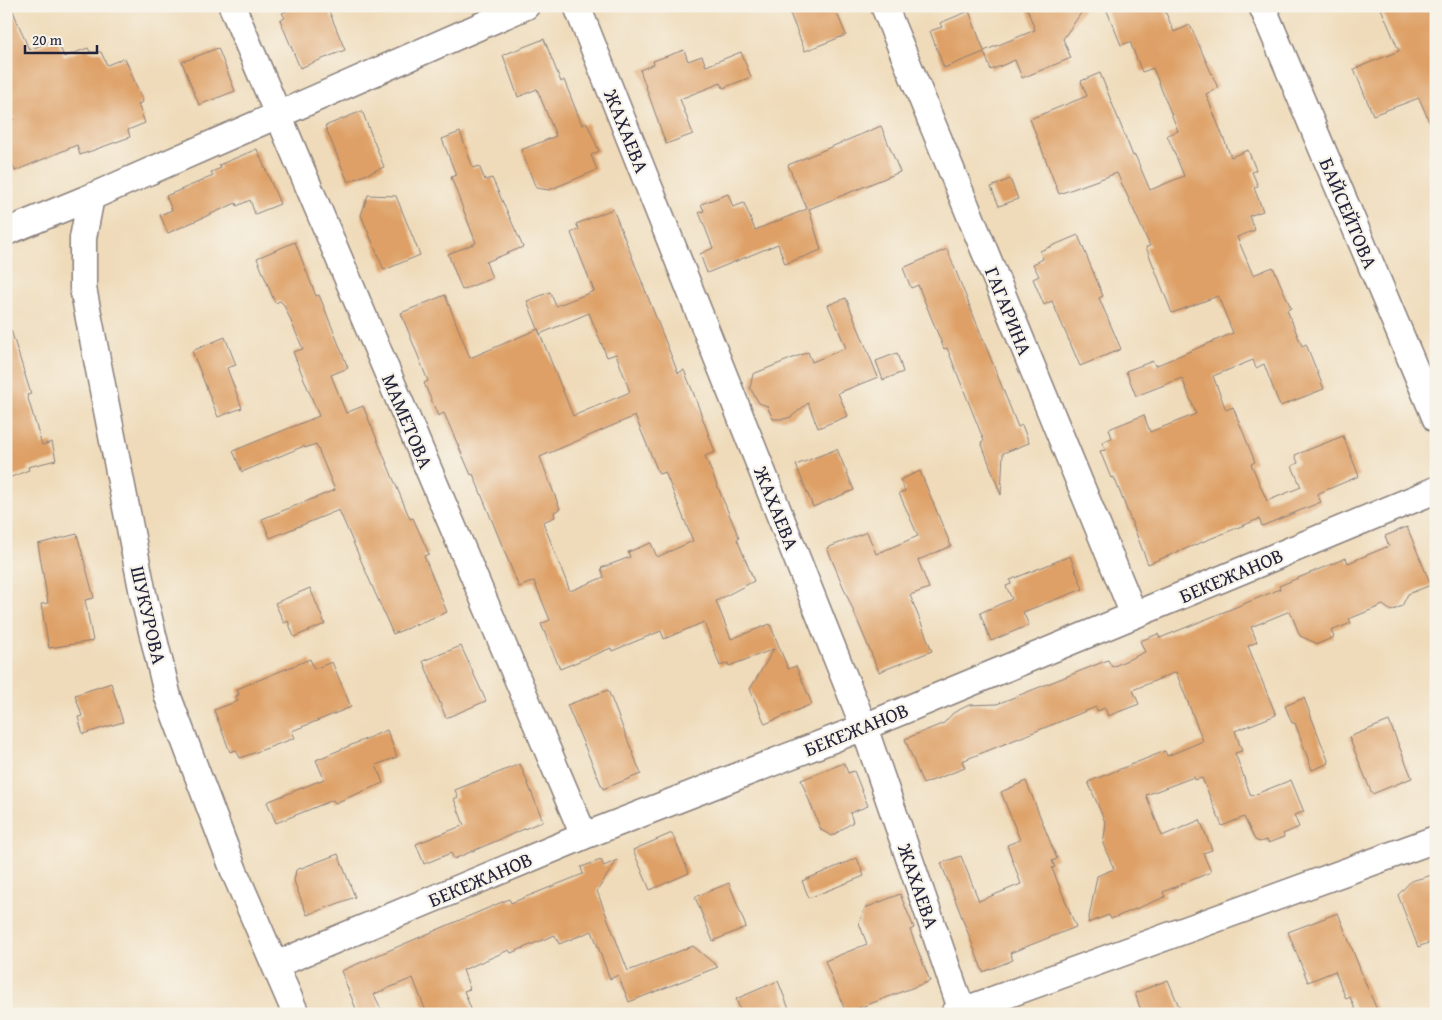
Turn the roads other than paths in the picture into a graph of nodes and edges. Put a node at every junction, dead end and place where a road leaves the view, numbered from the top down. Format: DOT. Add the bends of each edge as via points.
graph roads {
  1 [pos="232,6"];
  2 [pos="526,6"];
  3 [pos="577,6"];
  4 [pos="884,6"];
  5 [pos="1262,6"];
  6 [pos="278,114"];
  7 [pos="91,197"];
  8 [pos="6,232"];
  9 [pos="1430,391"];
  10 [pos="1436,419"];
  11 [pos="1436,490"];
  12 [pos="1134,615"];
  13 [pos="864,727"];
  14 [pos="584,836"];
  15 [pos="1436,839"];
  16 [pos="275,965"];
  17 [pos="960,1013"];
  18 [pos="296,1014"];
  1 -- 6 [label="street, МАМЕТОВА"];
  2 -- 6 [label="street"];
  3 -- 13 [label="street, ЖАХАЕВА"];
  4 -- 12 [label="street, ГАГАРИНА"];
  5 -- 9 [label="street, БАЙСЕЙТОВА"];
  6 -- 7 [label="street"];
  6 -- 14 [label="street, МАМЕТОВА"];
  7 -- 8 [label="street"];
  7 -- 16 [label="street, ШУКУРОВА" via="83,238 83,288 143,594 168,696 186,747"];
  9 -- 10 [label="street, БАЙСЕЙТОВА"];
  11 -- 12 [label="street, БЕКЕЖАНОВ"];
  12 -- 13 [label="street, БЕКЕЖАНОВ"];
  13 -- 14 [label="street, БЕКЕЖАНОВ"];
  13 -- 17 [label="street, ЖАХАЕВА"];
  14 -- 16 [label="street, БЕКЕЖАНОВ"];
  15 -- 17 [label="street"];
  16 -- 18 [label="street, ШУКУРОВА"];
}
